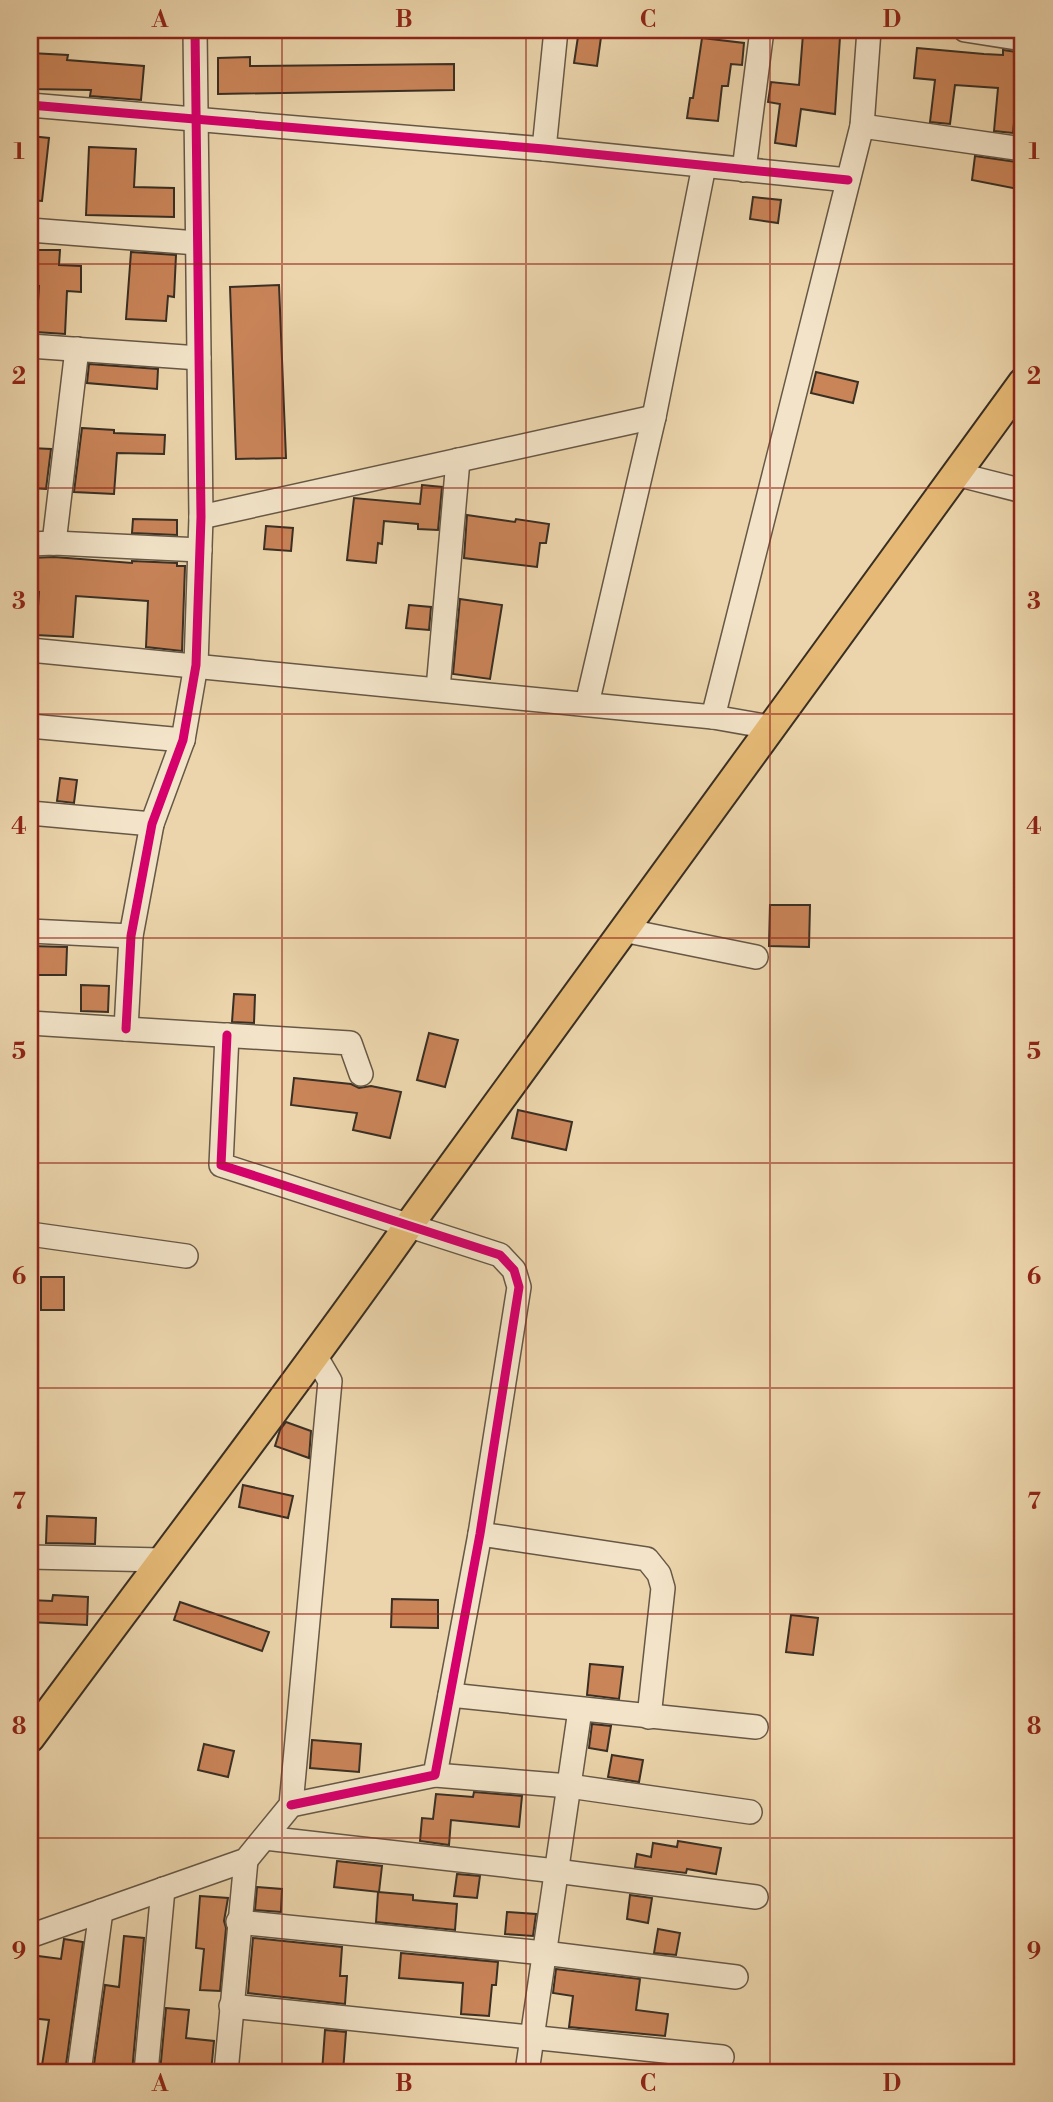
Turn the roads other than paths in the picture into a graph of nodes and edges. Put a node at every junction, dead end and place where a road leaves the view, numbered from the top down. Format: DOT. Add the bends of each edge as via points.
graph roads {
  1 [pos="195,30"];
  2 [pos="556,30"];
  3 [pos="762,30"];
  4 [pos="869,30"];
  5 [pos="965,30"];
  6 [pos="1023,39"];
  7 [pos="30,105"];
  8 [pos="195,120"];
  9 [pos="862,126"];
  10 [pos="544,149"];
  11 [pos="1023,149"];
  12 [pos="704,166"];
  13 [pos="744,170"];
  14 [pos="848,180"];
  15 [pos="30,230"];
  16 [pos="197,243"];
  17 [pos="30,346"];
  18 [pos="77,349"];
  19 [pos="199,358"];
  20 [pos="1023,382"];
  21 [pos="654,417"];
  22 [pos="458,460"];
  23 [pos="956,474"];
  24 [pos="1023,491"];
  25 [pos="201,517"];
  26 [pos="54,543"];
  27 [pos="30,544"];
  28 [pos="200,550"];
  29 [pos="30,650"];
  30 [pos="196,665"];
  31 [pos="438,690"];
  32 [pos="587,705"];
  33 [pos="713,717"];
  34 [pos="30,726"];
  35 [pos="770,727"];
  36 [pos="183,740"];
  37 [pos="30,813"];
  38 [pos="152,824"];
  39 [pos="623,930"];
  40 [pos="30,931"];
  41 [pos="131,936"];
  42 [pos="756,957"];
  43 [pos="30,1023"];
  44 [pos="126,1029"];
  45 [pos="227,1035"];
  46 [pos="361,1074"];
  47 [pos="409,1225"];
  48 [pos="30,1234"];
  49 [pos="186,1256"];
  50 [pos="316,1357"];
  51 [pos="480,1534"];
  52 [pos="30,1557"];
  53 [pos="161,1560"];
  54 [pos="450,1695"];
  55 [pos="580,1710"];
  56 [pos="649,1717"];
  57 [pos="756,1727"];
  58 [pos="30,1738"];
  59 [pos="435,1775"];
  60 [pos="569,1786"];
  61 [pos="291,1805"];
  62 [pos="750,1812"];
  63 [pos="265,1838"];
  64 [pos="246,1860"];
  65 [pos="556,1871"];
  66 [pos="163,1889"];
  67 [pos="756,1897"];
  68 [pos="101,1911"];
  69 [pos="238,1922"];
  70 [pos="30,1936"];
  71 [pos="544,1953"];
  72 [pos="736,1977"];
  73 [pos="231,2006"];
  74 [pos="532,2037"];
  75 [pos="722,2057"];
  76 [pos="79,2072"];
  77 [pos="146,2072"];
  78 [pos="226,2072"];
  79 [pos="527,2072"];
  1 -- 8 [label="street"];
  2 -- 10 [label="street"];
  3 -- 13 [label="street"];
  4 -- 9 [label="street"];
  5 -- 6 [label="street"];
  7 -- 8 [label="street"];
  8 -- 10 [label="street"];
  8 -- 16 [label="street"];
  9 -- 11 [label="street"];
  9 -- 14 [label="street"];
  10 -- 12 [label="street"];
  12 -- 13 [label="street"];
  12 -- 21 [label="street"];
  13 -- 14 [label="street"];
  14 -- 33 [label="street"];
  15 -- 16 [label="street"];
  16 -- 19 [label="street"];
  17 -- 18 [label="street"];
  18 -- 19 [label="street"];
  18 -- 26 [label="street"];
  19 -- 25 [label="street"];
  20 -- 23 [label="main road"];
  21 -- 22 [label="street"];
  21 -- 32 [label="street"];
  22 -- 25 [label="street"];
  22 -- 31 [label="street"];
  23 -- 24 [label="street"];
  23 -- 35 [label="main road"];
  25 -- 28 [label="street"];
  26 -- 27 [label="street"];
  26 -- 28 [label="street"];
  28 -- 30 [label="street"];
  29 -- 30 [label="street"];
  30 -- 31 [label="street"];
  30 -- 36 [label="street"];
  31 -- 32 [label="street"];
  32 -- 33 [label="street"];
  33 -- 35 [label="street"];
  34 -- 36 [label="street"];
  35 -- 39 [label="main road"];
  36 -- 38 [label="street"];
  37 -- 38 [label="street"];
  38 -- 41 [label="street"];
  39 -- 42 [label="street"];
  39 -- 47 [label="main road"];
  40 -- 41 [label="street"];
  41 -- 44 [label="street"];
  43 -- 44 [label="street"];
  44 -- 45 [label="street"];
  45 -- 46 [label="street" via="349,1042"];
  45 -- 47 [label="street" via="221,1165"];
  47 -- 50 [label="main road"];
  47 -- 51 [label="street" via="500,1255 514,1270 519,1287"];
  48 -- 49 [label="street"];
  50 -- 53 [label="main road"];
  50 -- 61 [label="street" via="330,1381"];
  51 -- 54 [label="street"];
  51 -- 56 [label="street" via="647,1559 663,1588"];
  52 -- 53 [label="street"];
  53 -- 58 [label="main road"];
  54 -- 55 [label="street"];
  54 -- 59 [label="street"];
  55 -- 56 [label="street"];
  55 -- 60 [label="street"];
  56 -- 57 [label="street"];
  59 -- 60 [label="street"];
  59 -- 61 [label="street"];
  60 -- 62 [label="street"];
  60 -- 65 [label="street"];
  61 -- 63 [label="street"];
  63 -- 64 [label="street"];
  63 -- 65 [label="street"];
  64 -- 66 [label="street"];
  64 -- 69 [label="street"];
  65 -- 67 [label="street"];
  65 -- 71 [label="street"];
  66 -- 68 [label="street"];
  66 -- 77 [label="street"];
  68 -- 70 [label="street"];
  68 -- 76 [label="street"];
  69 -- 71 [label="street"];
  69 -- 73 [label="street"];
  71 -- 72 [label="street"];
  71 -- 74 [label="street"];
  73 -- 74 [label="street"];
  73 -- 78 [label="street"];
  74 -- 75 [label="street"];
  74 -- 79 [label="street"];
}
